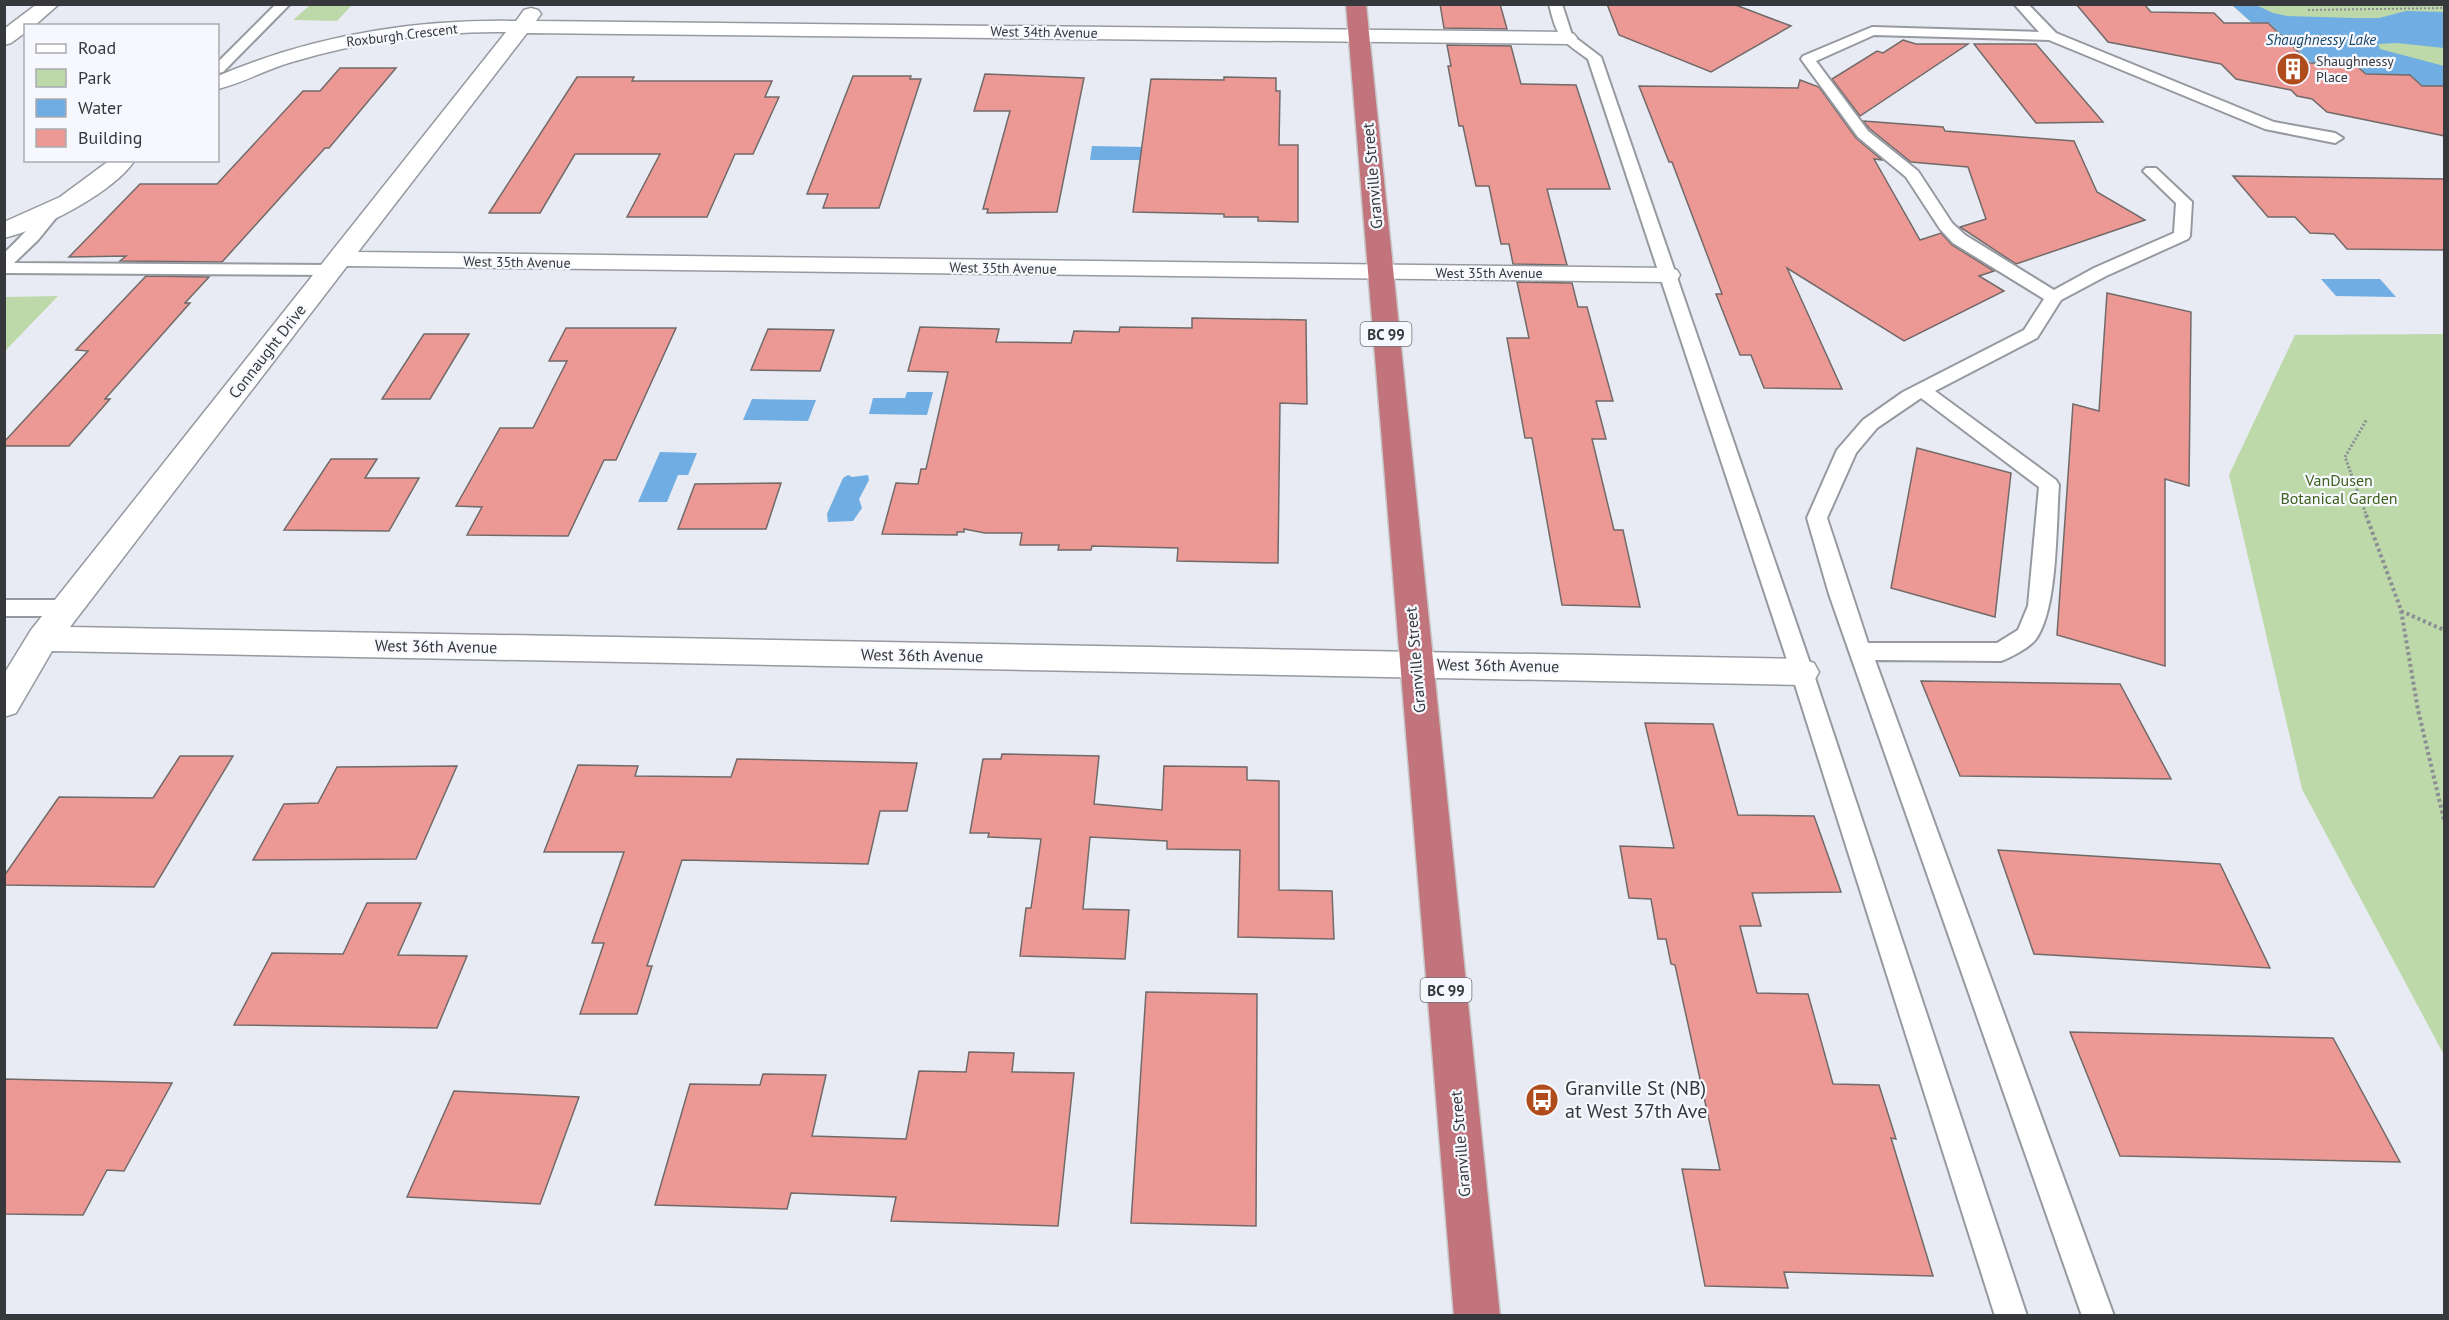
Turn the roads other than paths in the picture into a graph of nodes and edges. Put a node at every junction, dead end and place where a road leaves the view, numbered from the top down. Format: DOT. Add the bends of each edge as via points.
graph roads {
  1 [pos="50,4"];
  2 [pos="284,4"];
  3 [pos="538,4"];
  4 [pos="1356,4"];
  5 [pos="1555,4"];
  6 [pos="2020,4"];
  7 [pos="521,27"];
  8 [pos="1359,36"];
  9 [pos="2051,36"];
  10 [pos="1567,38"];
  11 [pos="4,39"];
  12 [pos="219,68"];
  13 [pos="219,83"];
  14 [pos="2335,138"];
  15 [pos="122,162"];
  16 [pos="2151,171"];
  17 [pos="52,213"];
  18 [pos="4,231"];
  19 [pos="4,263"];
  20 [pos="335,265"];
  21 [pos="4,268"];
  22 [pos="1381,273"];
  23 [pos="1668,274"];
  24 [pos="2054,297"];
  25 [pos="1922,390"];
  26 [pos="4,608"];
  27 [pos="67,608"];
  28 [pos="43,639"];
  29 [pos="1861,651"];
  30 [pos="1415,664"];
  31 [pos="1802,672"];
  32 [pos="4,704"];
  33 [pos="1476,1316"];
  34 [pos="2011,1316"];
  35 [pos="2098,1316"];
  1 -- 11 [label="street"];
  2 -- 12 [label="lane"];
  3 -- 7 [label="street, Connaught Drive"];
  4 -- 8 [label="highway, Granville Street / BC 99"];
  5 -- 10 [label="lane"];
  6 -- 9 [label="lane"];
  7 -- 8 [label="street, West 34th Avenue"];
  7 -- 13 [label="street, Roxburgh Crescent" via="431,29 362,37 297,52"];
  7 -- 20 [label="street, Connaught Drive"];
  8 -- 10 [label="street, West 34th Avenue"];
  8 -- 22 [label="highway, Granville Street / BC 99"];
  9 -- 14 [label="lane" via="2270,126"];
  9 -- 24 [label="lane" via="1872,31 1808,59 1863,134 1912,174 1959,239"];
  10 -- 23 [label="lane" via="1594,57"];
  15 -- 17 [label="street" via="103,180"];
  16 -- 24 [label="lane" via="2184,202 2182,236"];
  17 -- 18 [label="street"];
  17 -- 19 [label="lane"];
  20 -- 21 [label="lane"];
  20 -- 22 [label="street, West 35th Avenue"];
  20 -- 27 [label="street, Connaught Drive"];
  22 -- 23 [label="street, West 35th Avenue"];
  22 -- 30 [label="highway, Granville Street / BC 99"];
  23 -- 31 [label="lane"];
  24 -- 25 [label="lane" via="2031,334"];
  25 -- 29 [label="lane" via="1870,424 1847,450 1817,518"];
  25 -- 29 [label="lane" via="2049,485 2040,606 2027,635 2001,652"];
  26 -- 27 [label="lane"];
  27 -- 28 [label="street, Connaught Drive"];
  28 -- 30 [label="street, West 36th Avenue"];
  28 -- 32 [label="street, Connaught Drive"];
  29 -- 35 [label="lane"];
  30 -- 31 [label="street, West 36th Avenue"];
  30 -- 33 [label="highway, Granville Street / BC 99"];
  31 -- 34 [label="lane"];
}
